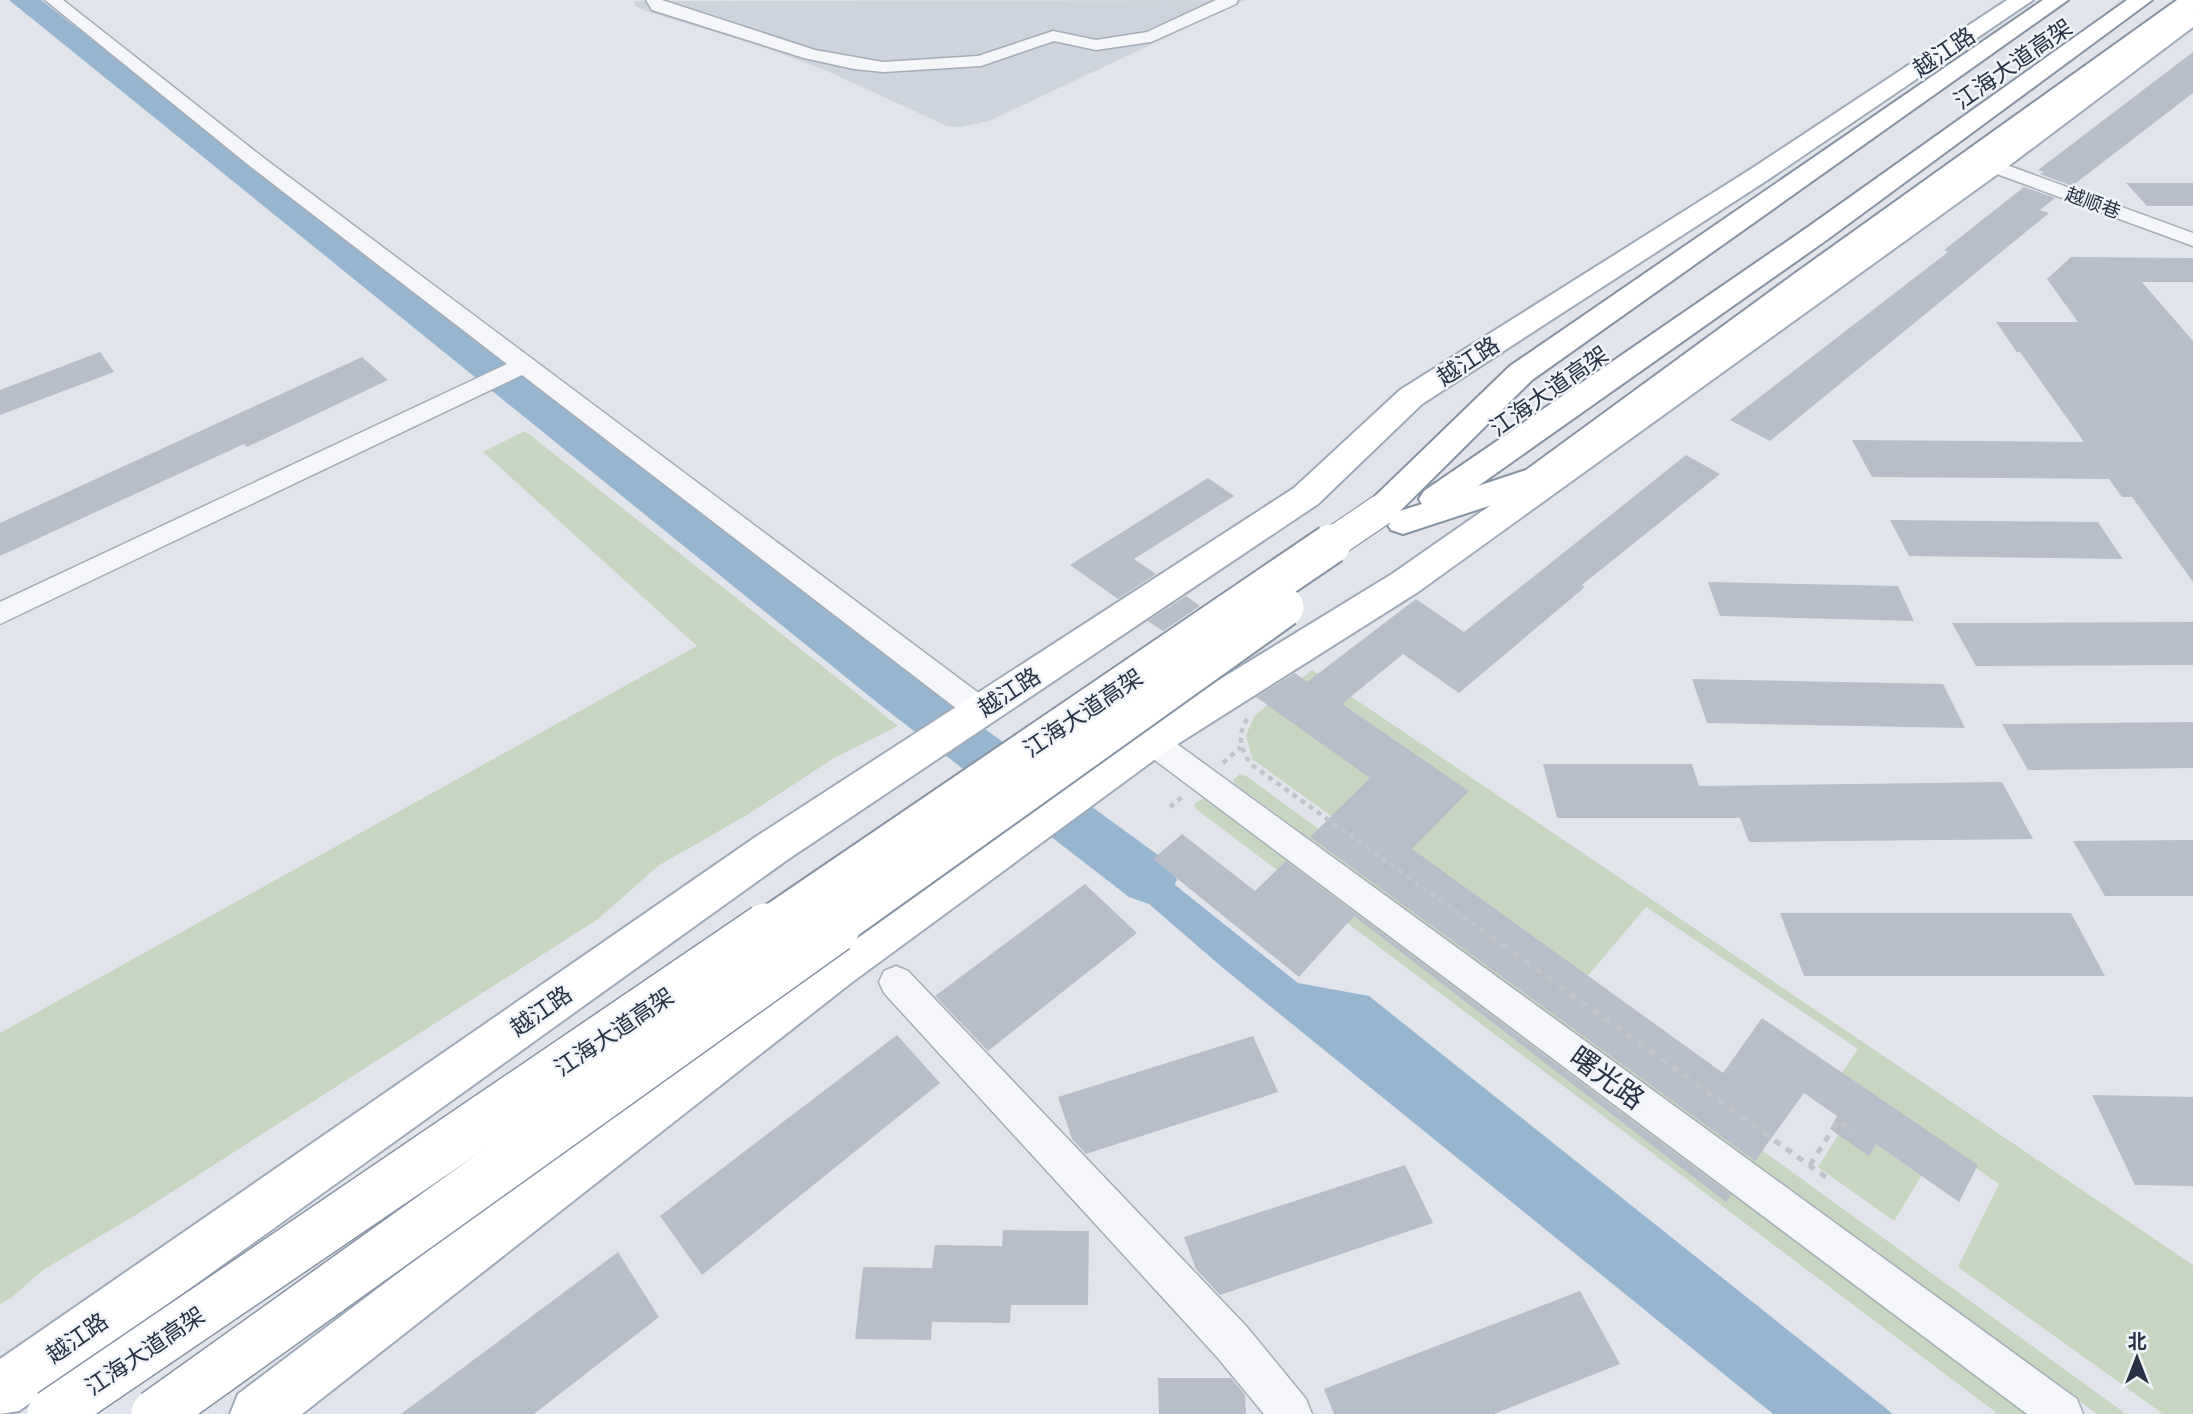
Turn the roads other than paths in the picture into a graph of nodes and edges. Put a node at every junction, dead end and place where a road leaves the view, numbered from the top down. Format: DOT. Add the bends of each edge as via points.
graph roads {
  1 [pos="53,0"];
  2 [pos="653,0"];
  3 [pos="1230,0"];
  4 [pos="2057,0"];
  5 [pos="2105,0"];
  6 [pos="2141,0"];
  7 [pos="2191,0"];
  8 [pos="2016,1"];
  9 [pos="2193,16"];
  10 [pos="1993,166"];
  11 [pos="1823,197"];
  12 [pos="2193,240"];
  13 [pos="1755,245"];
  14 [pos="523,365"];
  15 [pos="1392,516"];
  16 [pos="0,614"];
  17 [pos="981,711"];
  18 [pos="1152,741"];
  19 [pos="896,982"];
  20 [pos="0,1392"];
  21 [pos="0,1406"];
  22 [pos="5,1414"];
  23 [pos="52,1414"];
  24 [pos="156,1414"];
  25 [pos="258,1414"];
  26 [pos="1291,1414"];
  27 [pos="2063,1414"];
  1 -- 14 [label="street"];
  2 -- 3 [label="street" via="658,6 810,54 854,64 914,67 981,61 1053,37 1096,45 1138,40"];
  4 -- 15 [label="main road" via="1521,373"];
  5 -- 11 [label="main road, 江海大道高架"];
  6 -- 15 [label="main road, 江海大道高架" via="1818,233"];
  7 -- 15 [label="main road" via="1538,478"];
  8 -- 17 [label="main road, 越江路" via="1771,167 1410,397 1306,496"];
  9 -- 10 [label="main road"];
  10 -- 12 [label="street, 越顺巷"];
  10 -- 18 [label="main road" via="1405,583"];
  13 -- 15 [label="main road, 江海大道高架"];
  14 -- 16 [label="street"];
  14 -- 17 [label="street"];
  15 -- 23 [label="main road, 江海大道高架, bridge"];
  15 -- 24 [label="main road, 江海大道高架, bridge"];
  17 -- 20 [label="main road, 越江路" via="772,848"];
  18 -- 25 [label="main road" via="835,969"];
  18 -- 27 [label="street, 曙光路"];
  19 -- 26 [label="street" via="1232,1342"];
  21 -- 22 [label="street"];
}
